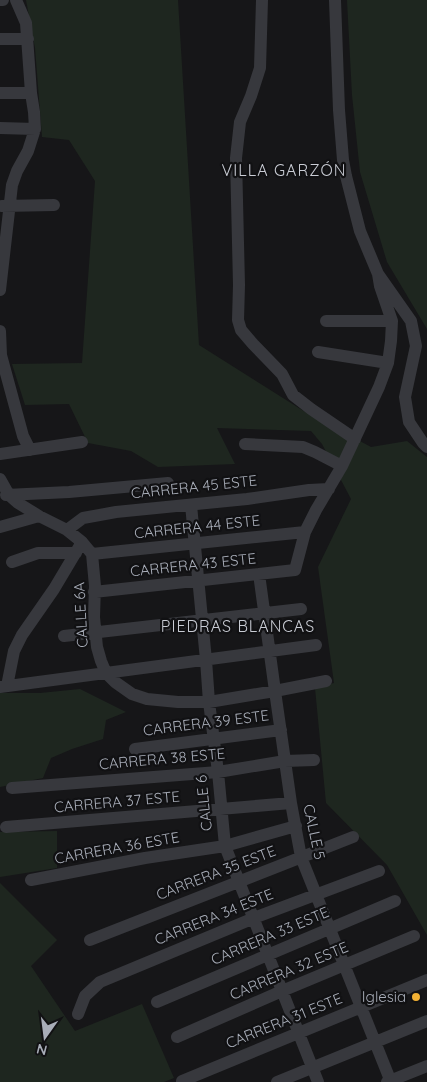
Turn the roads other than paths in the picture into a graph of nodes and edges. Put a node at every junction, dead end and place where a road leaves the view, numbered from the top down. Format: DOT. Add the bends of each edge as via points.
graph roads {
  1 [pos="16,0"];
  2 [pos="262,0"];
  3 [pos="336,0"];
  4 [pos="0,39"];
  5 [pos="28,39"];
  6 [pos="0,93"];
  7 [pos="31,93"];
  8 [pos="0,128"];
  9 [pos="35,129"];
  10 [pos="54,205"];
  11 [pos="4,206"];
  12 [pos="378,274"];
  13 [pos="0,290"];
  14 [pos="326,321"];
  15 [pos="392,321"];
  16 [pos="0,331"];
  17 [pos="318,352"];
  18 [pos="388,363"];
  19 [pos="355,439"];
  20 [pos="82,442"];
  21 [pos="245,444"];
  22 [pos="427,447"];
  23 [pos="30,450"];
  24 [pos="0,454"];
  25 [pos="342,466"];
  26 [pos="0,479"];
  27 [pos="168,483"];
  28 [pos="329,489"];
  29 [pos="4,495"];
  30 [pos="191,504"];
  31 [pos="39,516"];
  32 [pos="0,527"];
  33 [pos="67,530"];
  34 [pos="305,532"];
  35 [pos="195,543"];
  36 [pos="79,547"];
  37 [pos="92,554"];
  38 [pos="12,562"];
  39 [pos="259,574"];
  40 [pos="198,581"];
  41 [pos="94,592"];
  42 [pos="302,609"];
  43 [pos="265,613"];
  44 [pos="202,620"];
  45 [pos="96,632"];
  46 [pos="64,636"];
  47 [pos="316,645"];
  48 [pos="270,651"];
  49 [pos="206,660"];
  50 [pos="106,673"];
  51 [pos="326,681"];
  52 [pos="4,687"];
  53 [pos="274,692"];
  54 [pos="208,702"];
  55 [pos="281,730"];
  56 [pos="213,738"];
  57 [pos="134,749"];
  58 [pos="314,760"];
  59 [pos="285,761"];
  60 [pos="218,772"];
  61 [pos="12,788"];
  62 [pos="291,803"];
  63 [pos="222,809"];
  64 [pos="296,826"];
  65 [pos="6,827"];
  66 [pos="353,837"];
  67 [pos="225,846"];
  68 [pos="301,857"];
  69 [pos="379,871"];
  70 [pos="31,880"];
  71 [pos="240,882"];
  72 [pos="315,894"];
  73 [pos="395,901"];
  74 [pos="254,918"];
  75 [pos="329,929"];
  76 [pos="414,936"];
  77 [pos="90,940"];
  78 [pos="268,955"];
  79 [pos="344,965"];
  80 [pos="427,980"];
  81 [pos="282,991"];
  82 [pos="157,1002"];
  83 [pos="361,1007"];
  84 [pos="78,1014"];
  85 [pos="427,1022"];
  86 [pos="298,1033"];
  87 [pos="177,1037"];
  88 [pos="375,1042"];
  89 [pos="427,1066"];
  90 [pos="312,1068"];
  91 [pos="182,1081"];
  92 [pos="277,1082"];
  93 [pos="318,1082"];
  94 [pos="389,1082"];
  1 -- 5 [label="street" via="26,23"];
  2 -- 19 [label="street" via="260,68 240,122 236,158 238,320 241,330 282,374 293,395"];
  3 -- 12 [label="street" via="343,160 360,231"];
  4 -- 5 [label="street"];
  5 -- 7 [label="street"];
  6 -- 7 [label="street"];
  7 -- 9 [label="street"];
  8 -- 9 [label="street"];
  9 -- 11 [label="street"];
  10 -- 11 [label="street"];
  11 -- 13 [label="street"];
  12 -- 15 [label="street"];
  12 -- 22 [label="street" via="411,321 416,346 405,398 409,422"];
  14 -- 15 [label="street"];
  15 -- 18 [label="street"];
  16 -- 23 [label="street" via="1,355 23,436"];
  17 -- 18 [label="street"];
  18 -- 19 [label="street"];
  19 -- 25 [label="street"];
  20 -- 23 [label="street"];
  21 -- 25 [label="street" via="302,447"];
  23 -- 24 [label="street"];
  25 -- 28 [label="street"];
  26 -- 29 [label="street"];
  27 -- 29 [label="street"];
  28 -- 30 [label="street, CARRERA 45 ESTE"];
  28 -- 34 [label="street"];
  29 -- 31 [label="street"];
  30 -- 33 [label="street, CARRERA 45 ESTE" via="83,518"];
  30 -- 35 [label="street, CALLE 6"];
  31 -- 32 [label="street"];
  31 -- 33 [label="street"];
  33 -- 36 [label="street"];
  34 -- 35 [label="street, CARRERA 44 ESTE"];
  34 -- 39 [label="street, CARRERA 43 ESTE" via="295,570"];
  35 -- 37 [label="street, CARRERA 44 ESTE"];
  35 -- 40 [label="street, CALLE 6"];
  36 -- 37 [label="street"];
  36 -- 38 [label="street" via="38,553"];
  36 -- 52 [label="street" via="22,635"];
  37 -- 41 [label="street, CALLE 6A"];
  39 -- 40 [label="street, CARRERA 43 ESTE"];
  39 -- 43 [label="street, CALLE 5"];
  40 -- 41 [label="street, CARRERA 43 ESTE"];
  40 -- 44 [label="street, CALLE 6"];
  41 -- 45 [label="street, CALLE 6A"];
  42 -- 43 [label="street"];
  43 -- 44 [label="street"];
  43 -- 48 [label="street, CALLE 5"];
  44 -- 45 [label="street"];
  44 -- 49 [label="street, CALLE 6"];
  45 -- 46 [label="street"];
  45 -- 50 [label="street, CALLE 6A" via="97,648"];
  47 -- 48 [label="street"];
  48 -- 49 [label="street"];
  48 -- 53 [label="street, CALLE 5"];
  49 -- 50 [label="street"];
  49 -- 54 [label="street, CALLE 6"];
  50 -- 52 [label="street"];
  50 -- 54 [label="street" via="132,694 147,699"];
  51 -- 53 [label="street"];
  53 -- 54 [label="street"];
  53 -- 55 [label="street, CALLE 5"];
  54 -- 56 [label="street, CALLE 6"];
  55 -- 56 [label="street, CARRERA 39 ESTE"];
  55 -- 59 [label="street, CALLE 5"];
  56 -- 57 [label="street, CARRERA 39 ESTE"];
  56 -- 60 [label="street, CALLE 6"];
  58 -- 59 [label="street, CARRERA 38 ESTE"];
  59 -- 60 [label="street, CARRERA 38 ESTE"];
  59 -- 62 [label="street, CALLE 5"];
  60 -- 61 [label="street, CARRERA 38 ESTE"];
  60 -- 63 [label="street, CALLE 6"];
  62 -- 63 [label="street, CARRERA 37 ESTE"];
  62 -- 64 [label="street, CALLE 5"];
  63 -- 65 [label="street, CARRERA 37 ESTE"];
  63 -- 67 [label="street, CALLE 6"];
  64 -- 67 [label="street, CARRERA 36 ESTE"];
  64 -- 68 [label="street, CALLE 5"];
  66 -- 68 [label="street, CARRERA 35 ESTE"];
  67 -- 70 [label="street, CARRERA 36 ESTE"];
  67 -- 71 [label="street, CALLE 6"];
  68 -- 71 [label="street, CARRERA 35 ESTE"];
  68 -- 72 [label="street, CALLE 5"];
  69 -- 72 [label="street, CARRERA 34 ESTE"];
  71 -- 74 [label="street, CALLE 6"];
  71 -- 77 [label="street, CARRERA 35 ESTE"];
  72 -- 74 [label="street, CARRERA 34 ESTE"];
  72 -- 75 [label="street, CALLE 5"];
  73 -- 75 [label="street, CARRERA 33 ESTE"];
  74 -- 78 [label="street, CALLE 6"];
  74 -- 84 [label="street, CARRERA 34 ESTE" via="100,982 85,996"];
  75 -- 78 [label="street, CARRERA 33 ESTE"];
  75 -- 79 [label="street, CALLE 5"];
  76 -- 79 [label="street, CARRERA 32 ESTE"];
  78 -- 81 [label="street, CALLE 6"];
  78 -- 82 [label="street, CARRERA 33 ESTE"];
  79 -- 81 [label="street, CARRERA 32 ESTE"];
  79 -- 83 [label="street, CALLE 5"];
  80 -- 83 [label="street, CARRERA 31 ESTE"];
  81 -- 86 [label="street, CALLE 6"];
  81 -- 87 [label="street, CARRERA 32 ESTE"];
  83 -- 86 [label="street, CARRERA 31 ESTE"];
  83 -- 88 [label="street, CALLE 5"];
  85 -- 88 [label="street"];
  86 -- 90 [label="street, CALLE 6"];
  86 -- 91 [label="street, CARRERA 31 ESTE"];
  88 -- 90 [label="street"];
  88 -- 94 [label="street, CALLE 5"];
  89 -- 94 [label="street"];
  90 -- 92 [label="street"];
  90 -- 93 [label="street, CALLE 6"];
}
